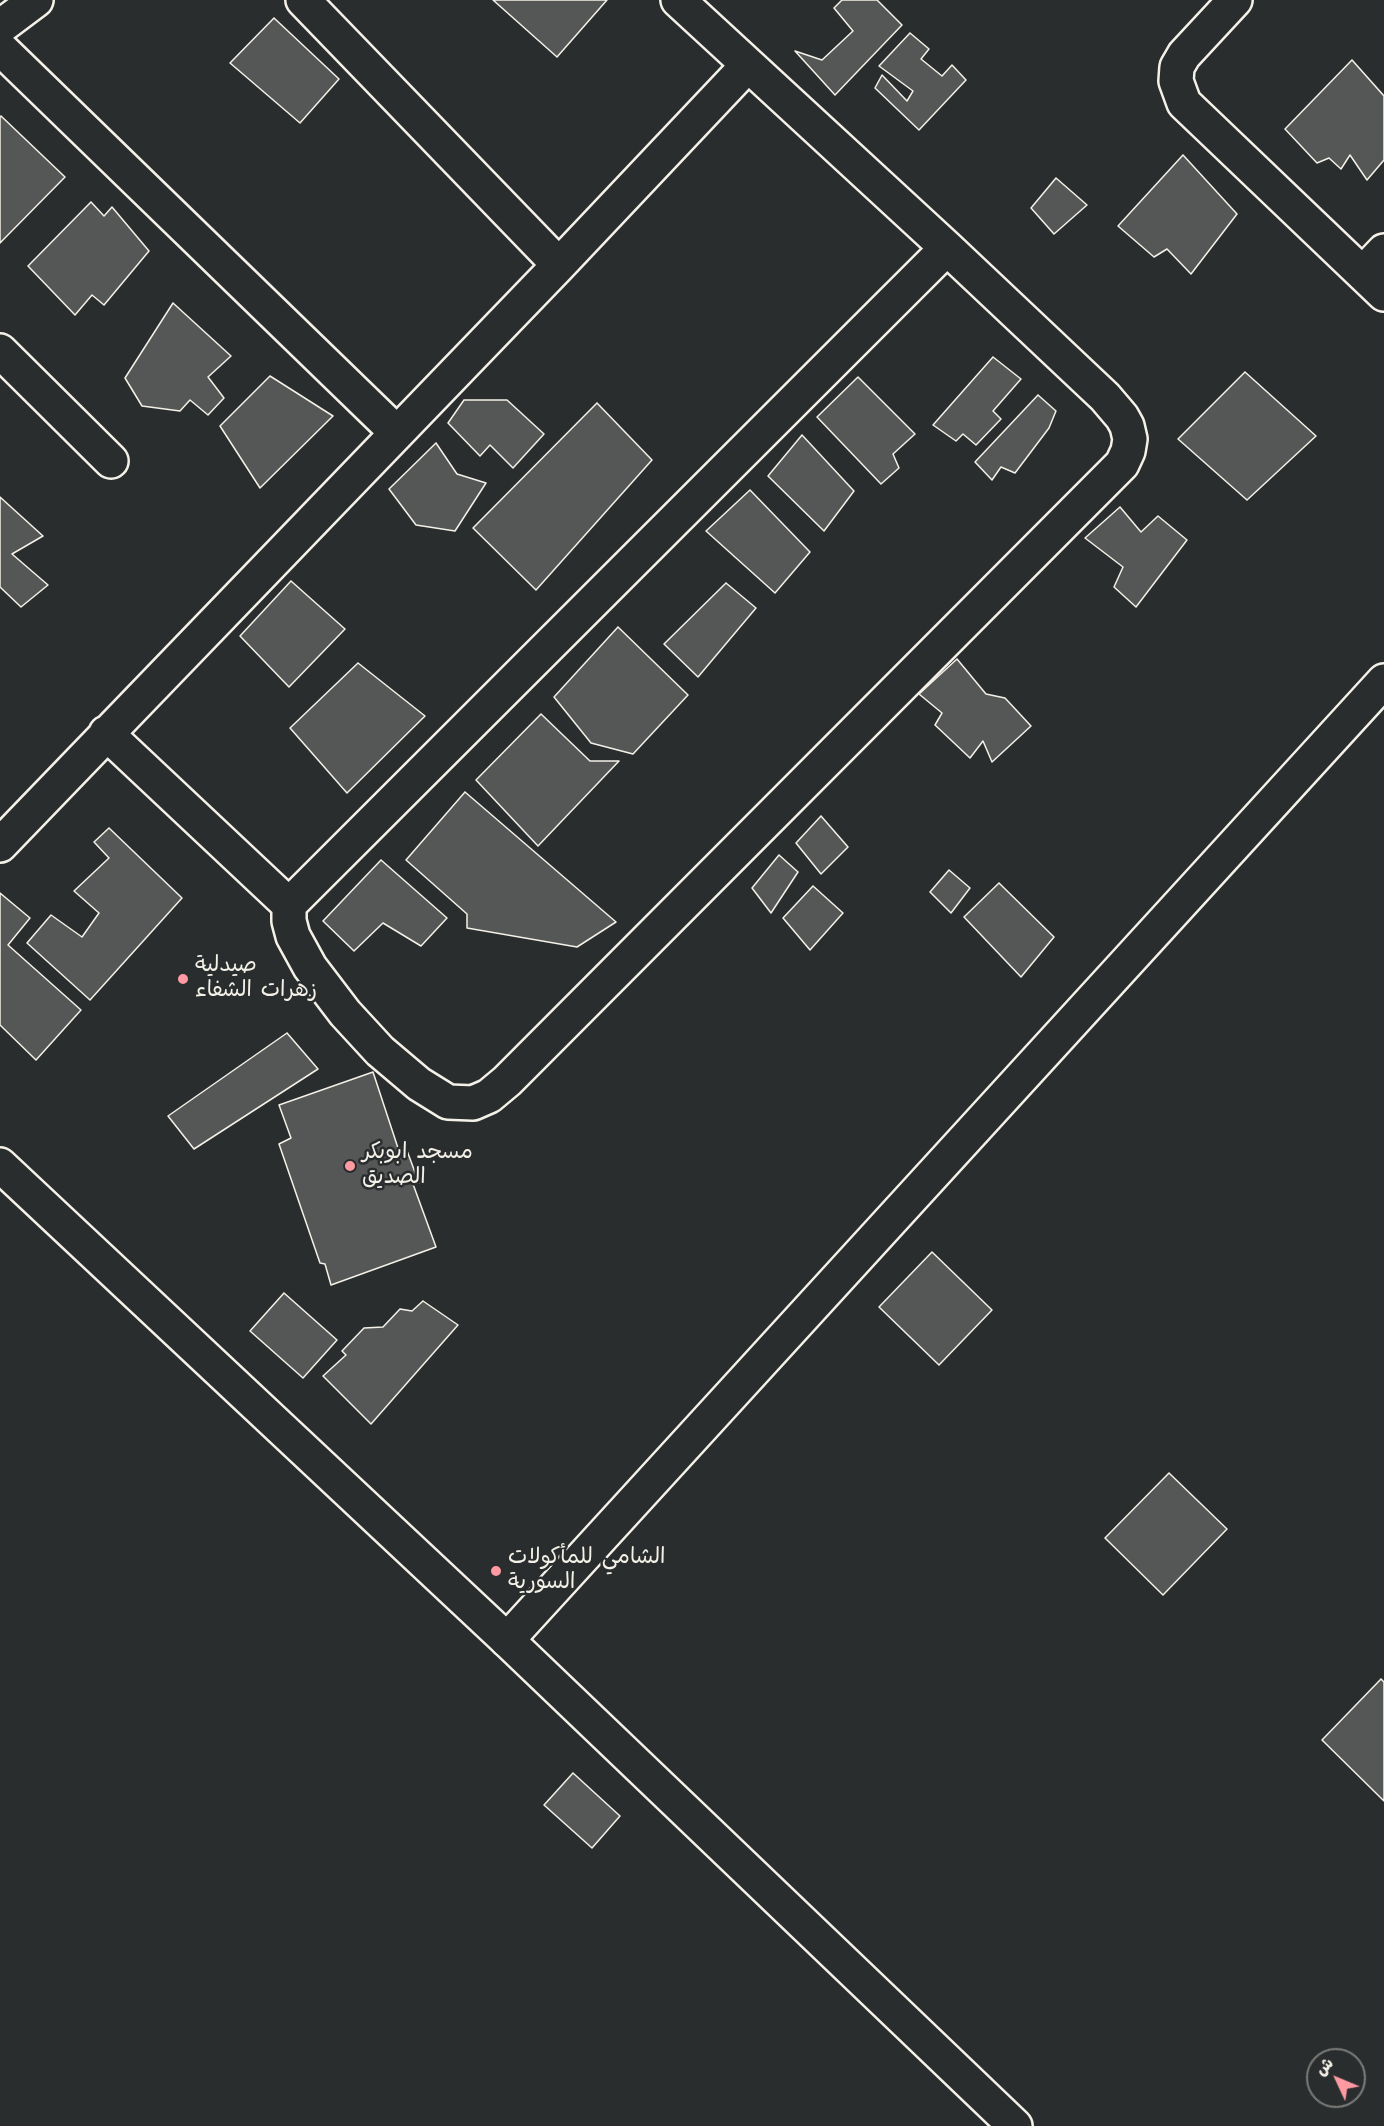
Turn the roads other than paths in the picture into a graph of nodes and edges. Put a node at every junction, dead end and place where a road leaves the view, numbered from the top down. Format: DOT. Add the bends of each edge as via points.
graph roads {
  1 [pos="36,0"];
  2 [pos="303,0"];
  3 [pos="678,0"];
  4 [pos="1235,0"];
  5 [pos="0,27"];
  6 [pos="0,48"];
  7 [pos="748,65"];
  8 [pos="947,248"];
  9 [pos="559,265"];
  10 [pos="1377,273"];
  11 [pos="0,351"];
  12 [pos="397,432"];
  13 [pos="111,461"];
  14 [pos="1384,681"];
  15 [pos="106,733"];
  16 [pos="0,845"];
  17 [pos="289,905"];
  18 [pos="0,1165"];
  19 [pos="507,1640"];
  20 [pos="1015,2126"];
  1 -- 5 [label="street"];
  2 -- 9 [label="street"];
  3 -- 7 [label="street"];
  4 -- 10 [label="street" via="1177,67 1176,81 1184,103"];
  6 -- 12 [label="street"];
  7 -- 8 [label="street"];
  7 -- 9 [label="street"];
  8 -- 17 [label="street"];
  8 -- 17 [label="street" via="1122,417 1130,439 1122,464 507,1081 473,1103 448,1102 419,1084 380,1051 310,967 293,936"];
  9 -- 12 [label="street"];
  11 -- 13 [label="street"];
  12 -- 15 [label="street"];
  14 -- 19 [label="street"];
  15 -- 16 [label="street"];
  15 -- 17 [label="street"];
  18 -- 19 [label="street"];
  19 -- 20 [label="street"];
}
